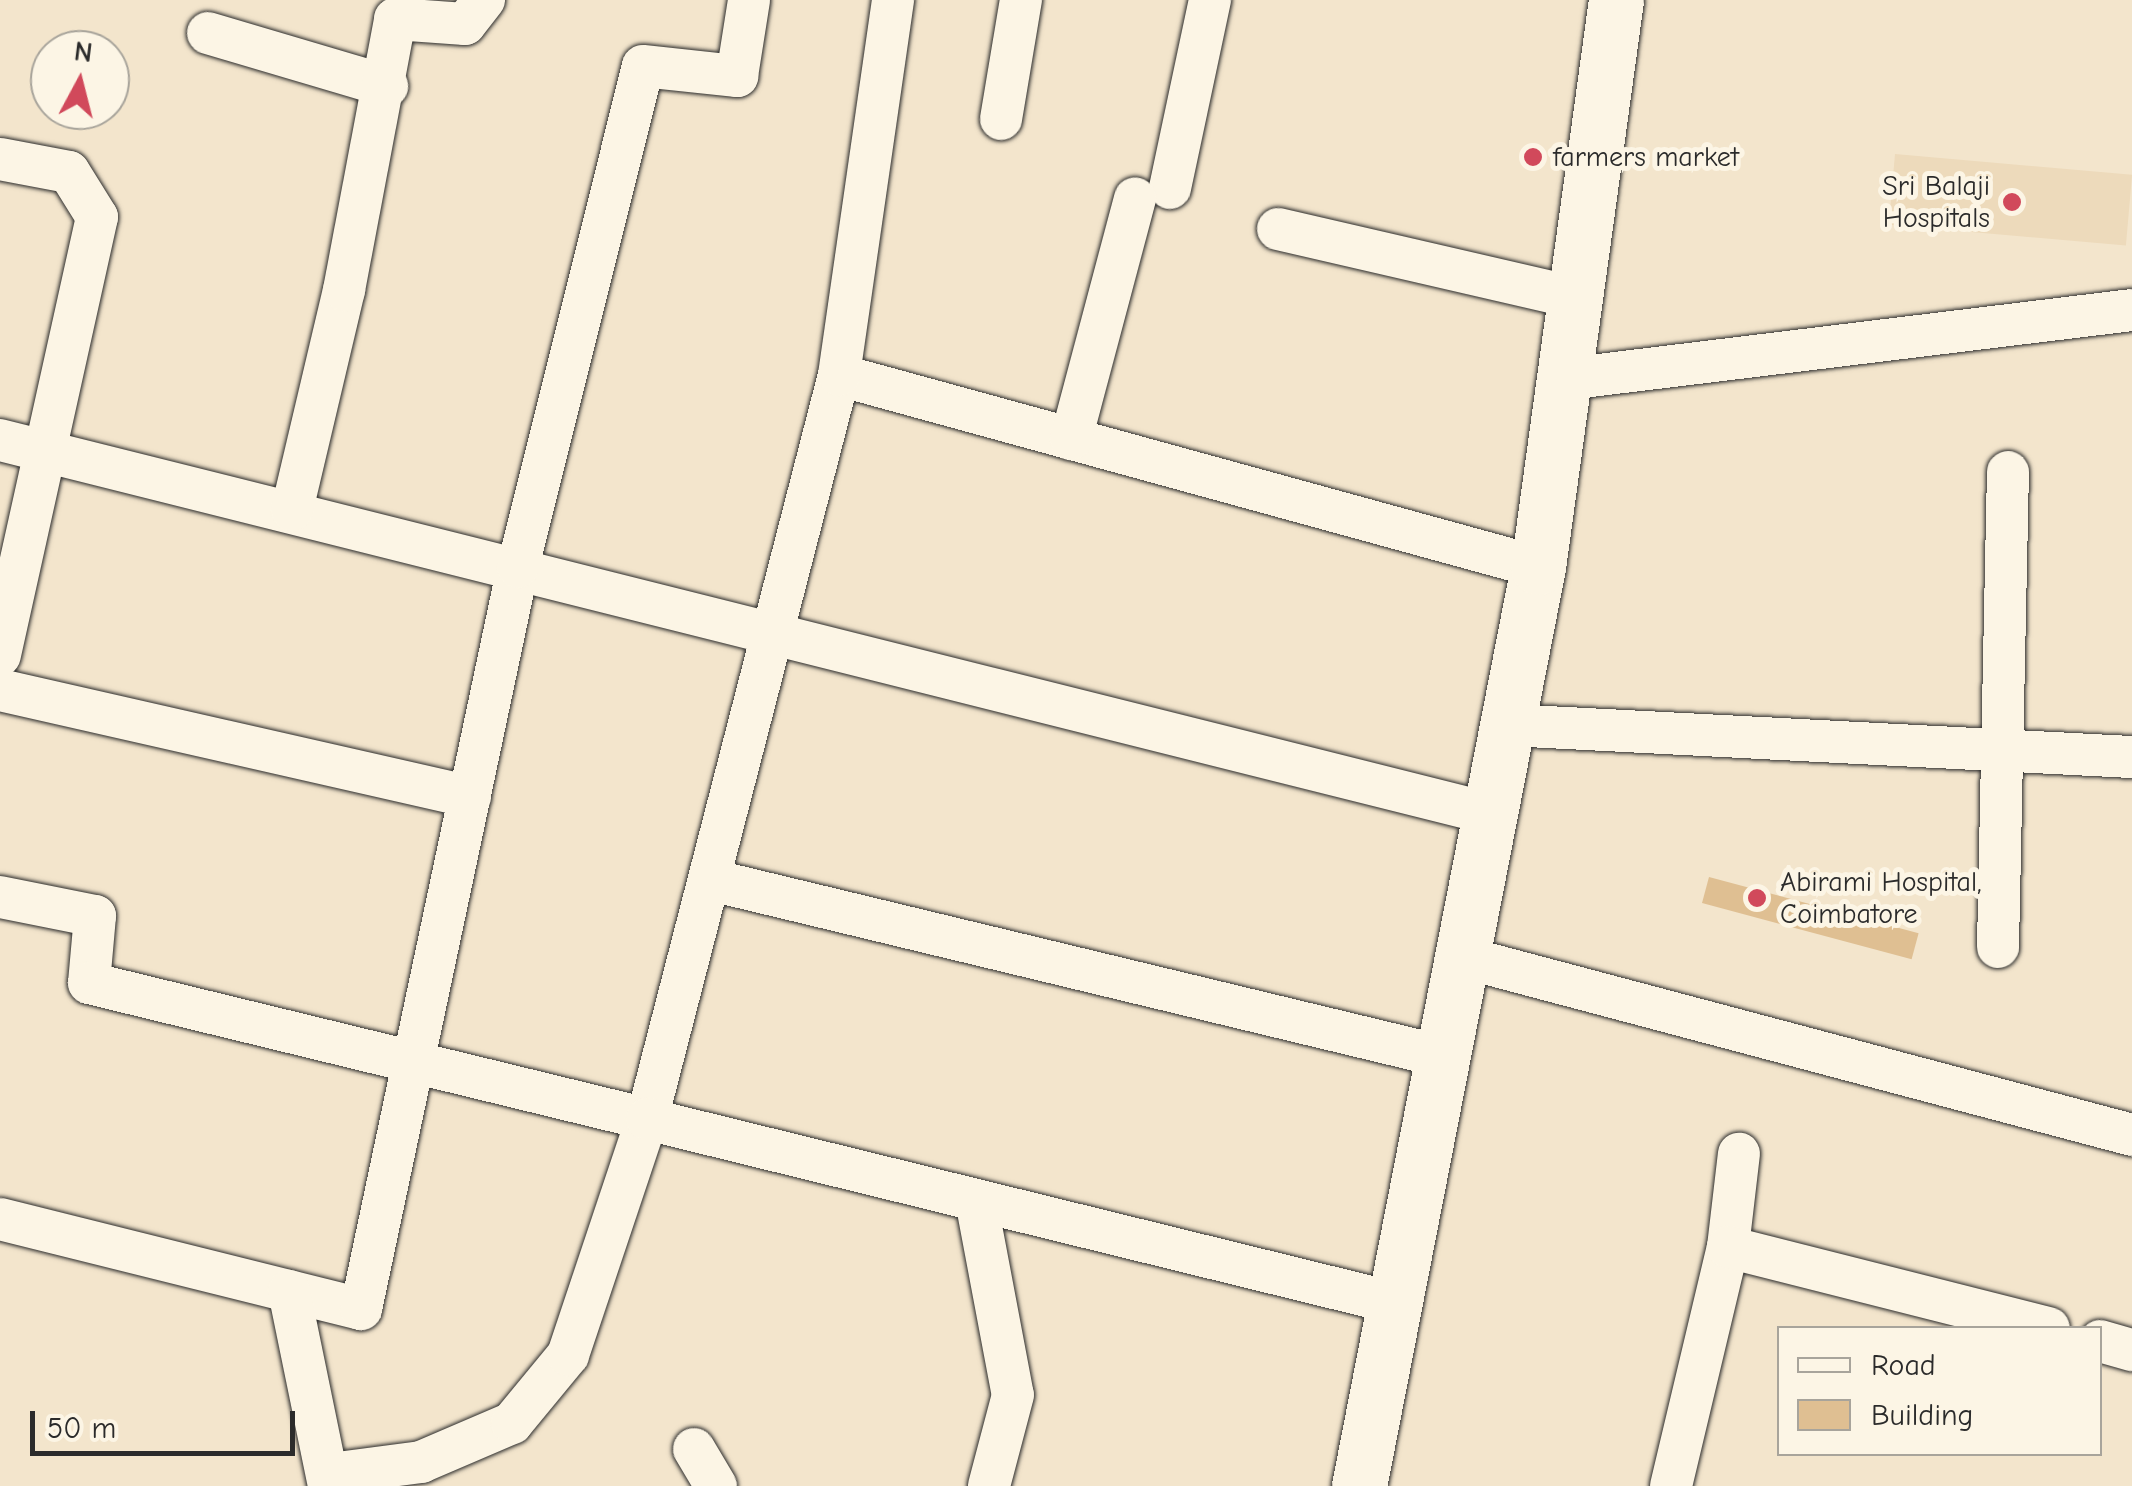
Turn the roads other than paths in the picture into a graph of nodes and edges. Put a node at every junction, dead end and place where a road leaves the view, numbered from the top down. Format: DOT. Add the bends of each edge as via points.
graph roads {
  1 [pos="484,0"];
  2 [pos="748,0"];
  3 [pos="892,0"];
  4 [pos="1020,0"];
  5 [pos="1210,0"];
  6 [pos="1616,0"];
  7 [pos="208,33"];
  8 [pos="387,86"];
  9 [pos="1002,118"];
  10 [pos="0,158"];
  11 [pos="1278,229"];
  12 [pos="1578,298"];
  13 [pos="2132,310"];
  14 [pos="839,375"];
  15 [pos="1566,379"];
  16 [pos="1071,439"];
  17 [pos="0,440"];
  18 [pos="44,450"];
  19 [pos="2008,472"];
  20 [pos="292,510"];
  21 [pos="518,567"];
  22 [pos="1538,567"];
  23 [pos="778,631"];
  24 [pos="0,656"];
  25 [pos="0,690"];
  26 [pos="1508,725"];
  27 [pos="2003,749"];
  28 [pos="2132,757"];
  29 [pos="470,797"];
  30 [pos="1491,814"];
  31 [pos="711,880"];
  32 [pos="0,897"];
  33 [pos="1998,947"];
  34 [pos="1466,958"];
  35 [pos="1445,1057"];
  36 [pos="415,1062"];
  37 [pos="647,1120"];
  38 [pos="2132,1135"];
  39 [pos="1739,1154"];
  40 [pos="976,1200"];
  41 [pos="0,1219"];
  42 [pos="1728,1247"];
  43 [pos="289,1291"];
  44 [pos="1394,1303"];
  45 [pos="2041,1326"];
  46 [pos="2102,1342"];
  47 [pos="2132,1350"];
  48 [pos="694,1449"];
  49 [pos="330,1480"];
  50 [pos="1682,1483"];
  51 [pos="716,1486"];
  52 [pos="989,1486"];
  53 [pos="1359,1486"];
  1 -- 8 [label="street" via="464,24 395,19"];
  2 -- 21 [label="street" via="738,76 644,66"];
  3 -- 14 [label="street"];
  4 -- 9 [label="street"];
  5 -- 16 [label="street"];
  6 -- 12 [label="main road"];
  7 -- 8 [label="street"];
  8 -- 20 [label="street"];
  10 -- 18 [label="street" via="68,172 98,218"];
  11 -- 12 [label="street"];
  12 -- 15 [label="main road"];
  13 -- 15 [label="street"];
  14 -- 16 [label="street"];
  14 -- 23 [label="street"];
  15 -- 22 [label="main road"];
  16 -- 22 [label="street"];
  17 -- 18 [label="street"];
  18 -- 20 [label="street"];
  18 -- 24 [label="street"];
  19 -- 27 [label="street"];
  20 -- 21 [label="street"];
  21 -- 23 [label="street"];
  21 -- 29 [label="street"];
  22 -- 26 [label="main road"];
  23 -- 30 [label="street"];
  23 -- 31 [label="street"];
  25 -- 29 [label="street"];
  26 -- 27 [label="street"];
  26 -- 30 [label="main road"];
  27 -- 28 [label="street"];
  27 -- 33 [label="street"];
  29 -- 36 [label="street"];
  30 -- 34 [label="main road"];
  31 -- 35 [label="street"];
  31 -- 37 [label="street"];
  32 -- 36 [label="street" via="95,916 89,983"];
  34 -- 35 [label="main road"];
  34 -- 38 [label="street"];
  35 -- 44 [label="main road"];
  36 -- 37 [label="street"];
  36 -- 43 [label="street" via="360,1309"];
  37 -- 40 [label="street"];
  37 -- 49 [label="street" via="568,1354 512,1423 420,1462"];
  39 -- 42 [label="street"];
  40 -- 44 [label="street"];
  40 -- 52 [label="street" via="1013,1395"];
  41 -- 43 [label="street"];
  42 -- 45 [label="street"];
  42 -- 50 [label="street"];
  43 -- 49 [label="street"];
  44 -- 53 [label="main road"];
  46 -- 47 [label="street"];
  48 -- 51 [label="street"];
}
